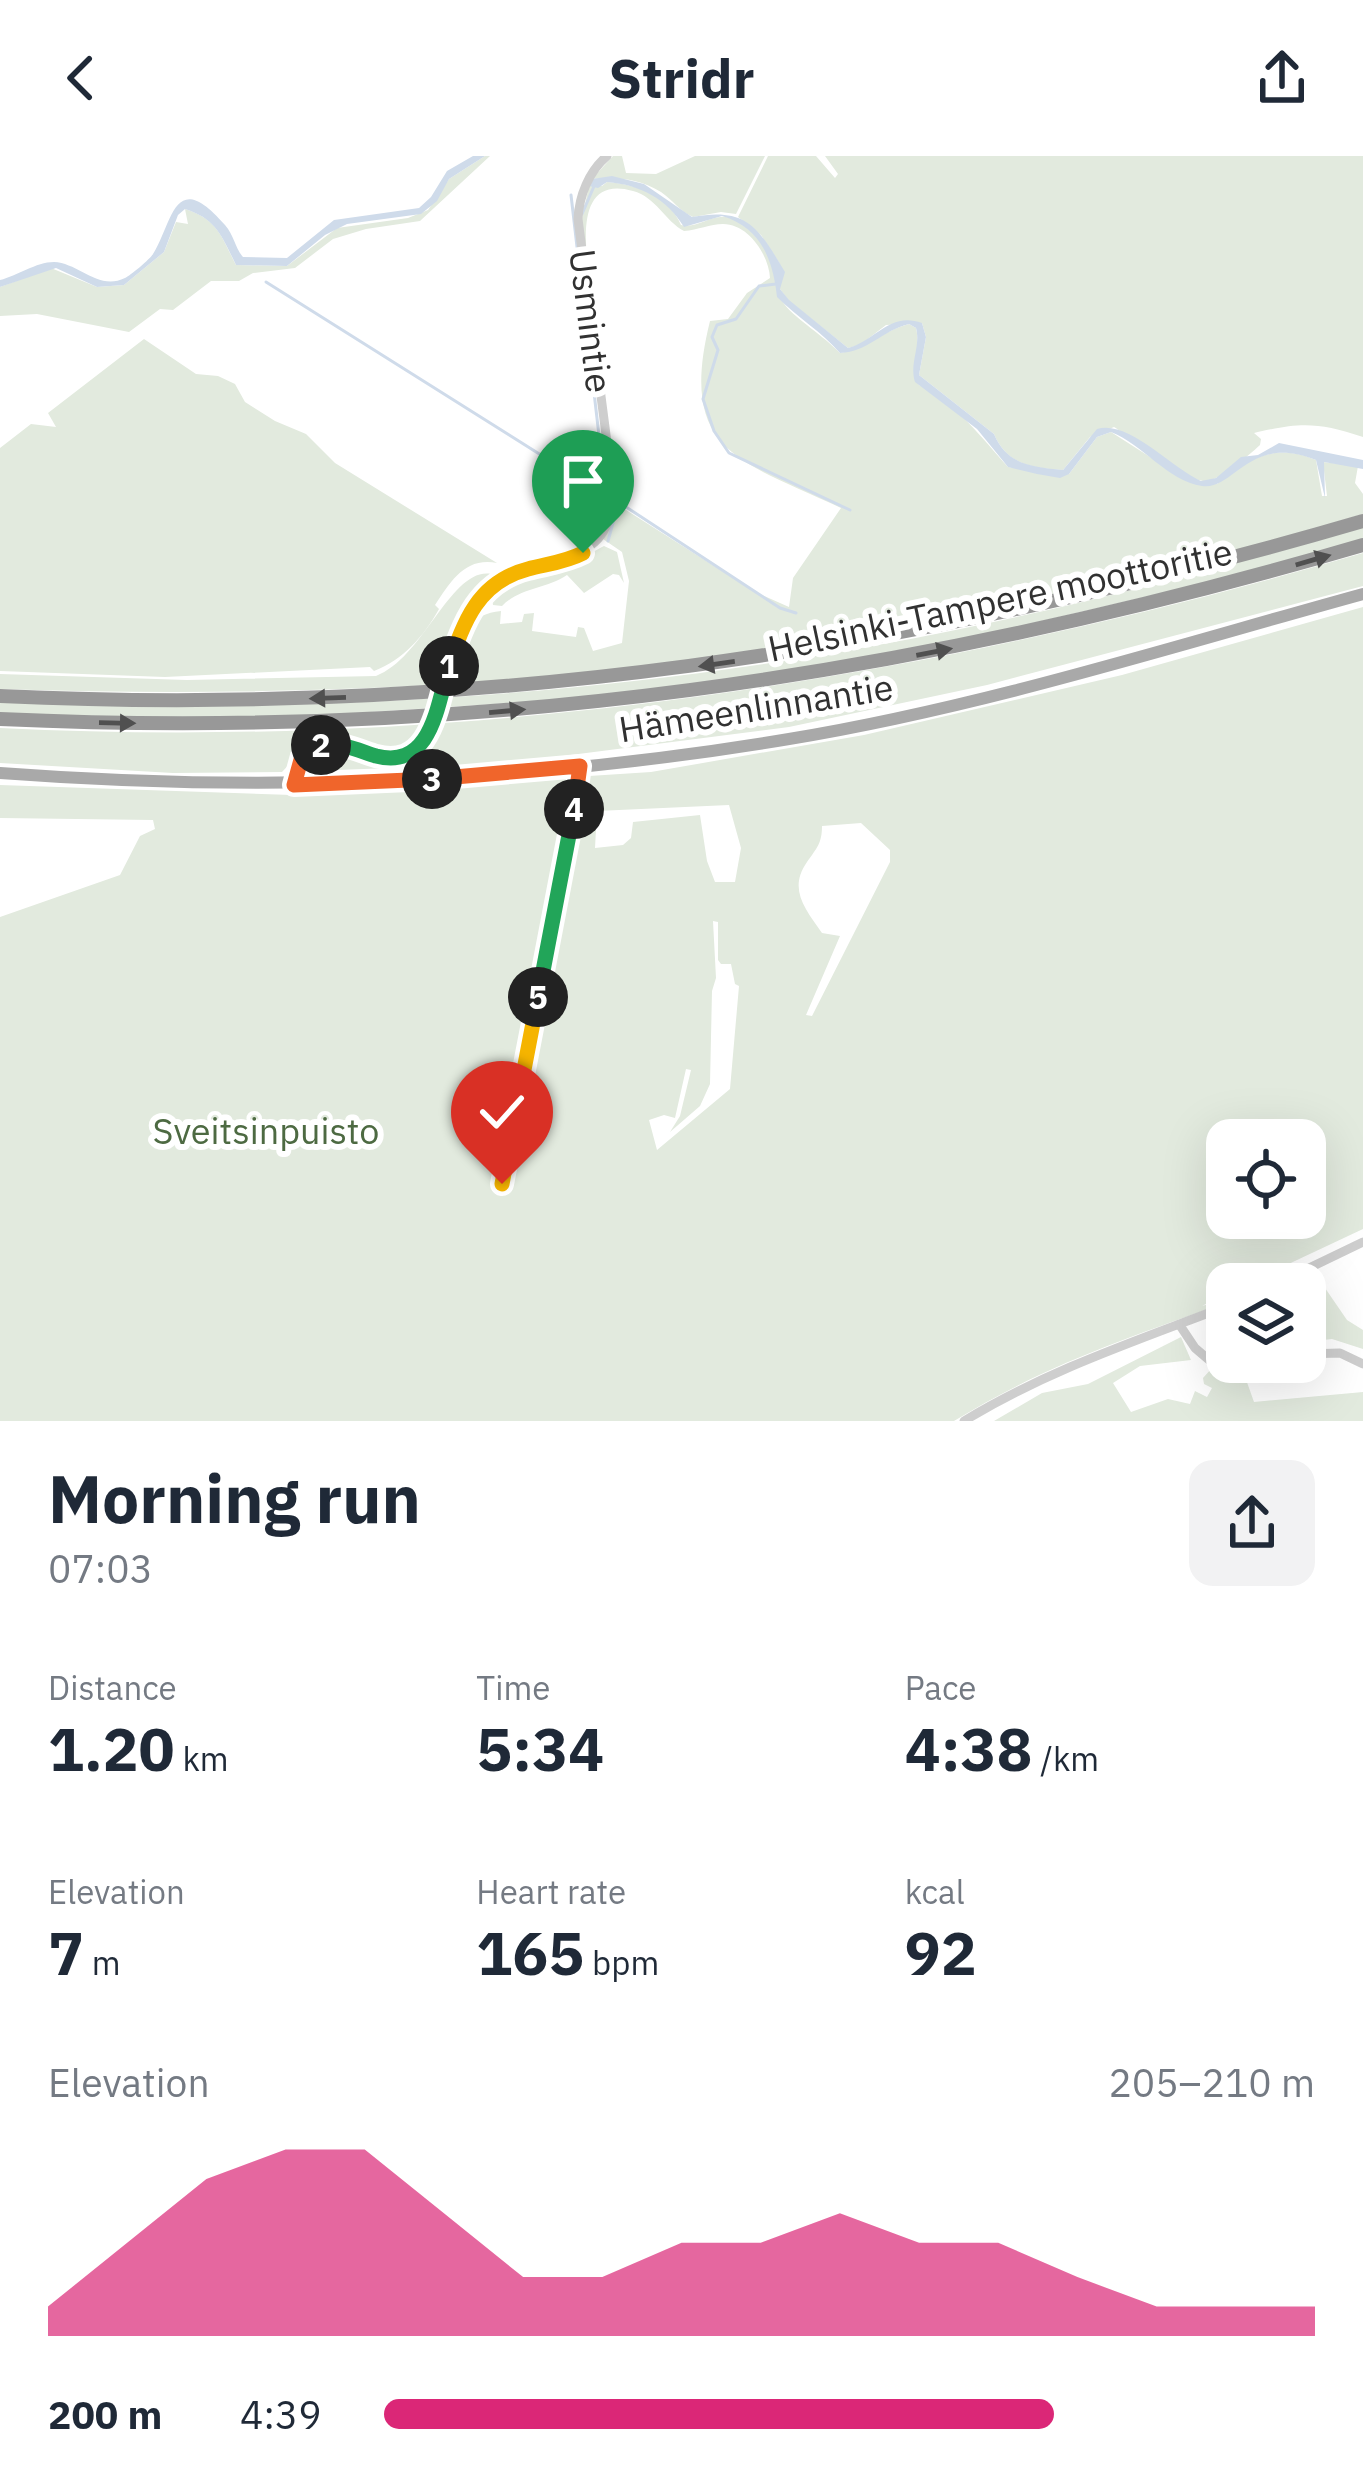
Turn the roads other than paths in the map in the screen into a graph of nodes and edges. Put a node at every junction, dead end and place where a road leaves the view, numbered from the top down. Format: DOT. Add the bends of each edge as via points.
graph roads {
  1 [pos="607,156"];
  2 [pos="1363,521"];
  3 [pos="1363,545"];
  4 [pos="1363,594"];
  5 [pos="0,696"];
  6 [pos="0,719"];
  7 [pos="580,766"];
  8 [pos="0,772"];
  9 [pos="294,785"];
  10 [pos="502,1184"];
  11 [pos="1363,1242"];
  12 [pos="1320,1263"];
  13 [pos="1206,1314"];
  14 [pos="1179,1324"];
  15 [pos="1326,1353"];
  16 [pos="1206,1360"];
  17 [pos="1363,1364"];
  18 [pos="964,1421"];
  1 -- 9 [label="street, Usmintie, bridge" via="593,171 578,219 612,482 601,536 583,553 505,577 482,594 466,618 426,741 410,755 312,747"];
  2 -- 5 [label="highway, Helsinki-Tampere moottoritie, one-way" via="990,617 671,670 359,697"];
  6 -- 3 [label="highway, Helsinki-Tampere moottoritie, one-way" via="318,722 681,694 1075,623"];
  4 -- 7 [label="main road, Hämeenlinnantie" via="933,709 790,739"];
  7 -- 9 [label="main road, Hämeenlinnantie"];
  7 -- 10 [label="street"];
  8 -- 9 [label="main road, Hämeenlinnantie"];
  11 -- 12 [label="street"];
  13 -- 14 [label="street"];
  14 -- 16 [label="street"];
  14 -- 18 [label="street" via="1080,1360"];
  15 -- 17 [label="street"];
}
